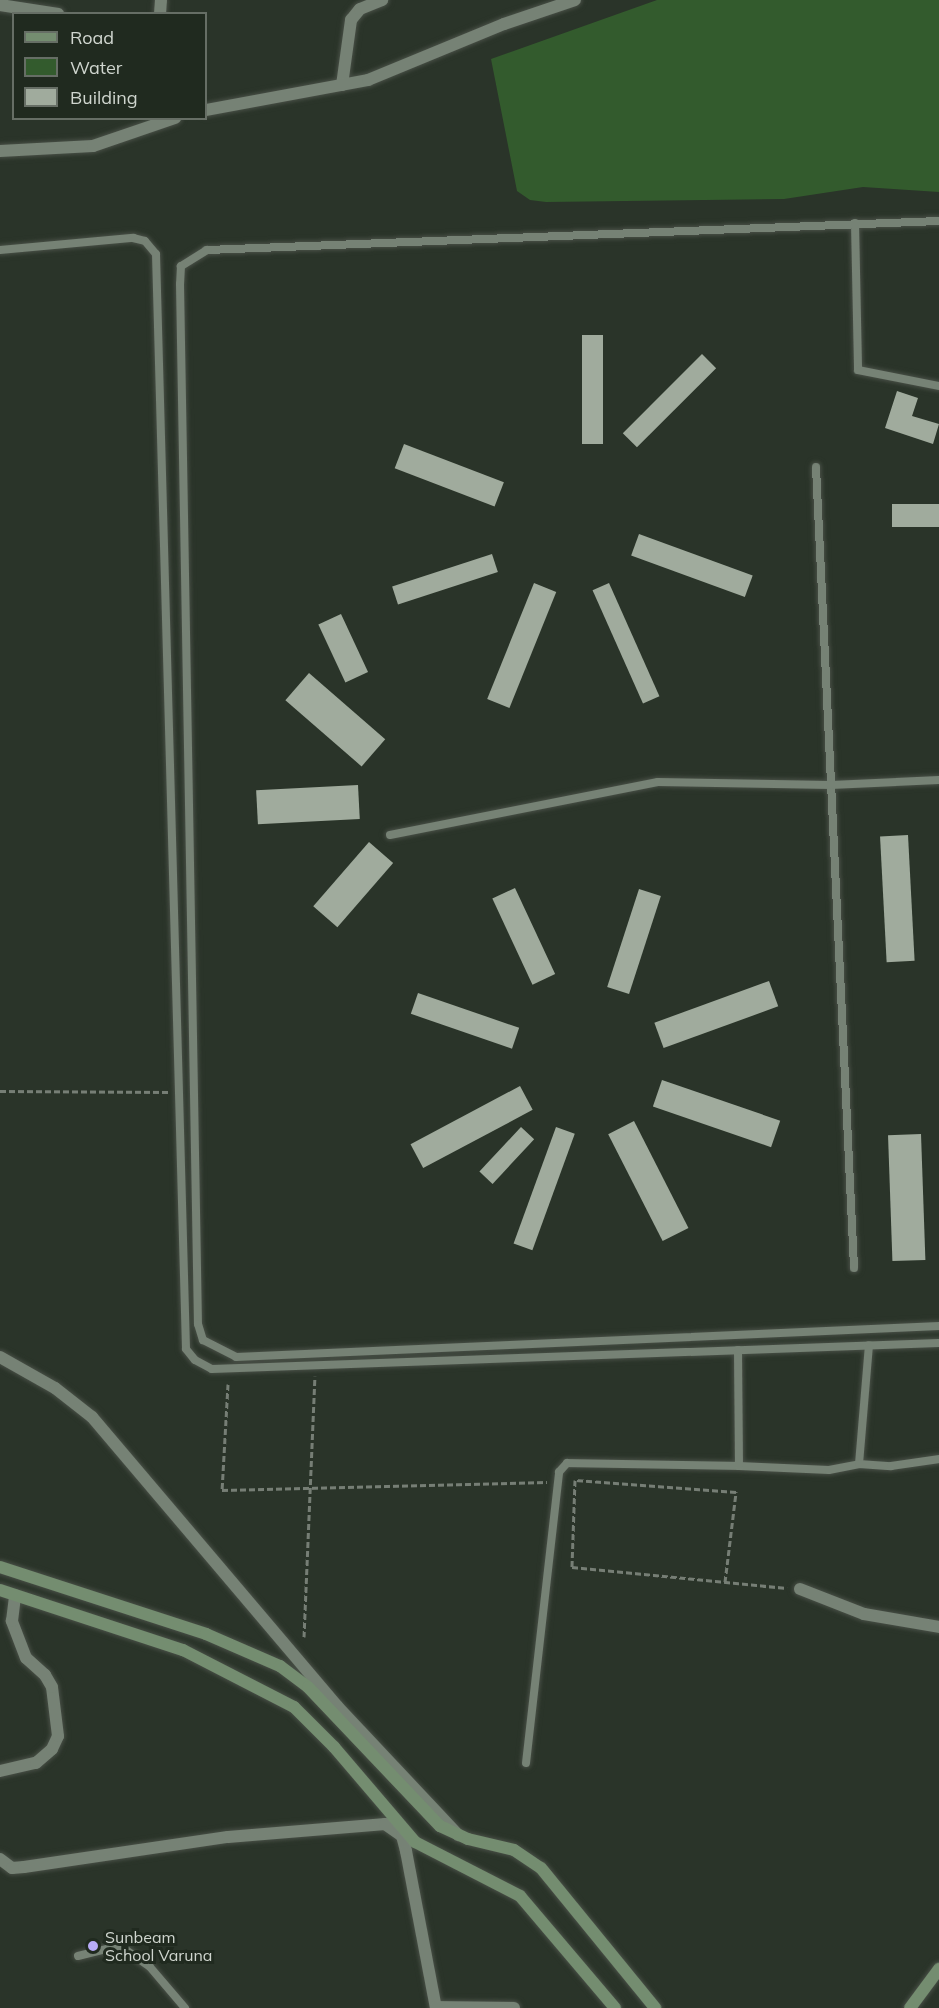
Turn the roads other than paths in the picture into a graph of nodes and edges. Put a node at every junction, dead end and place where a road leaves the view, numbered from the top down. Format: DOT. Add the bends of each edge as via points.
graph roads {
  1 [pos="382,0"];
  2 [pos="575,0"];
  3 [pos="0,5"];
  4 [pos="45,12"];
  5 [pos="342,84"];
  6 [pos="207,110"];
  7 [pos="150,122"];
  8 [pos="0,151"];
  9 [pos="939,221"];
  10 [pos="855,223"];
  11 [pos="0,250"];
  12 [pos="939,386"];
  13 [pos="816,467"];
  14 [pos="939,780"];
  15 [pos="831,786"];
  16 [pos="390,835"];
  17 [pos="854,1268"];
  18 [pos="939,1326"];
  19 [pos="939,1343"];
  20 [pos="869,1345"];
  21 [pos="738,1350"];
  22 [pos="0,1357"];
  23 [pos="939,1459"];
  24 [pos="859,1464"];
  25 [pos="739,1466"];
  26 [pos="0,1567"];
  27 [pos="801,1589"];
  28 [pos="0,1590"];
  29 [pos="15,1595"];
  30 [pos="939,1627"];
  31 [pos="526,1763"];
  32 [pos="0,1771"];
  33 [pos="458,1835"];
  34 [pos="0,1859"];
  35 [pos="78,1956"];
  36 [pos="939,1970"];
  37 [pos="185,2008"];
  38 [pos="436,2008"];
  39 [pos="514,2008"];
  40 [pos="615,2008"];
  41 [pos="655,2008"];
  42 [pos="910,2008"];
  1 -- 5 [label="street" via="360,9 351,20"];
  2 -- 5 [label="street" via="504,24 388,74"];
  3 -- 4 [label="street"];
  5 -- 6 [label="street"];
  7 -- 8 [label="street" via="93,146"];
  9 -- 10 [label="lane"];
  10 -- 12 [label="lane" via="858,370"];
  10 -- 18 [label="lane" via="207,250 181,266 198,1324 203,1340 236,1357"];
  11 -- 21 [label="lane" via="133,238 146,241 156,254 186,1350 213,1369"];
  13 -- 15 [label="lane"];
  14 -- 15 [label="lane"];
  15 -- 16 [label="lane" via="658,782"];
  15 -- 17 [label="lane"];
  19 -- 20 [label="lane"];
  20 -- 21 [label="lane"];
  20 -- 24 [label="lane"];
  21 -- 25 [label="lane"];
  22 -- 33 [label="street" via="55,1388 92,1417 337,1706"];
  23 -- 24 [label="lane" via="891,1466"];
  24 -- 25 [label="lane" via="829,1470"];
  25 -- 31 [label="lane" via="567,1462 559,1472"];
  26 -- 33 [label="street" via="206,1634 280,1666 308,1686 440,1826"];
  27 -- 30 [label="street" via="864,1614"];
  28 -- 29 [label="street"];
  29 -- 32 [label="street" via="12,1621 26,1658 52,1687 58,1736 52,1749 36,1763"];
  29 -- 40 [label="street" via="183,1650 294,1707 334,1747 415,1842 520,1896"];
  33 -- 41 [label="street" via="514,1850 541,1868"];
  34 -- 38 [label="street" via="12,1868 24,1867 228,1837 385,1824 395,1828 404,1844"];
  35 -- 37 [label="lane" via="110,1948 126,1950 150,1967"];
  36 -- 42 [label="street"];
  38 -- 39 [label="street"];
}
